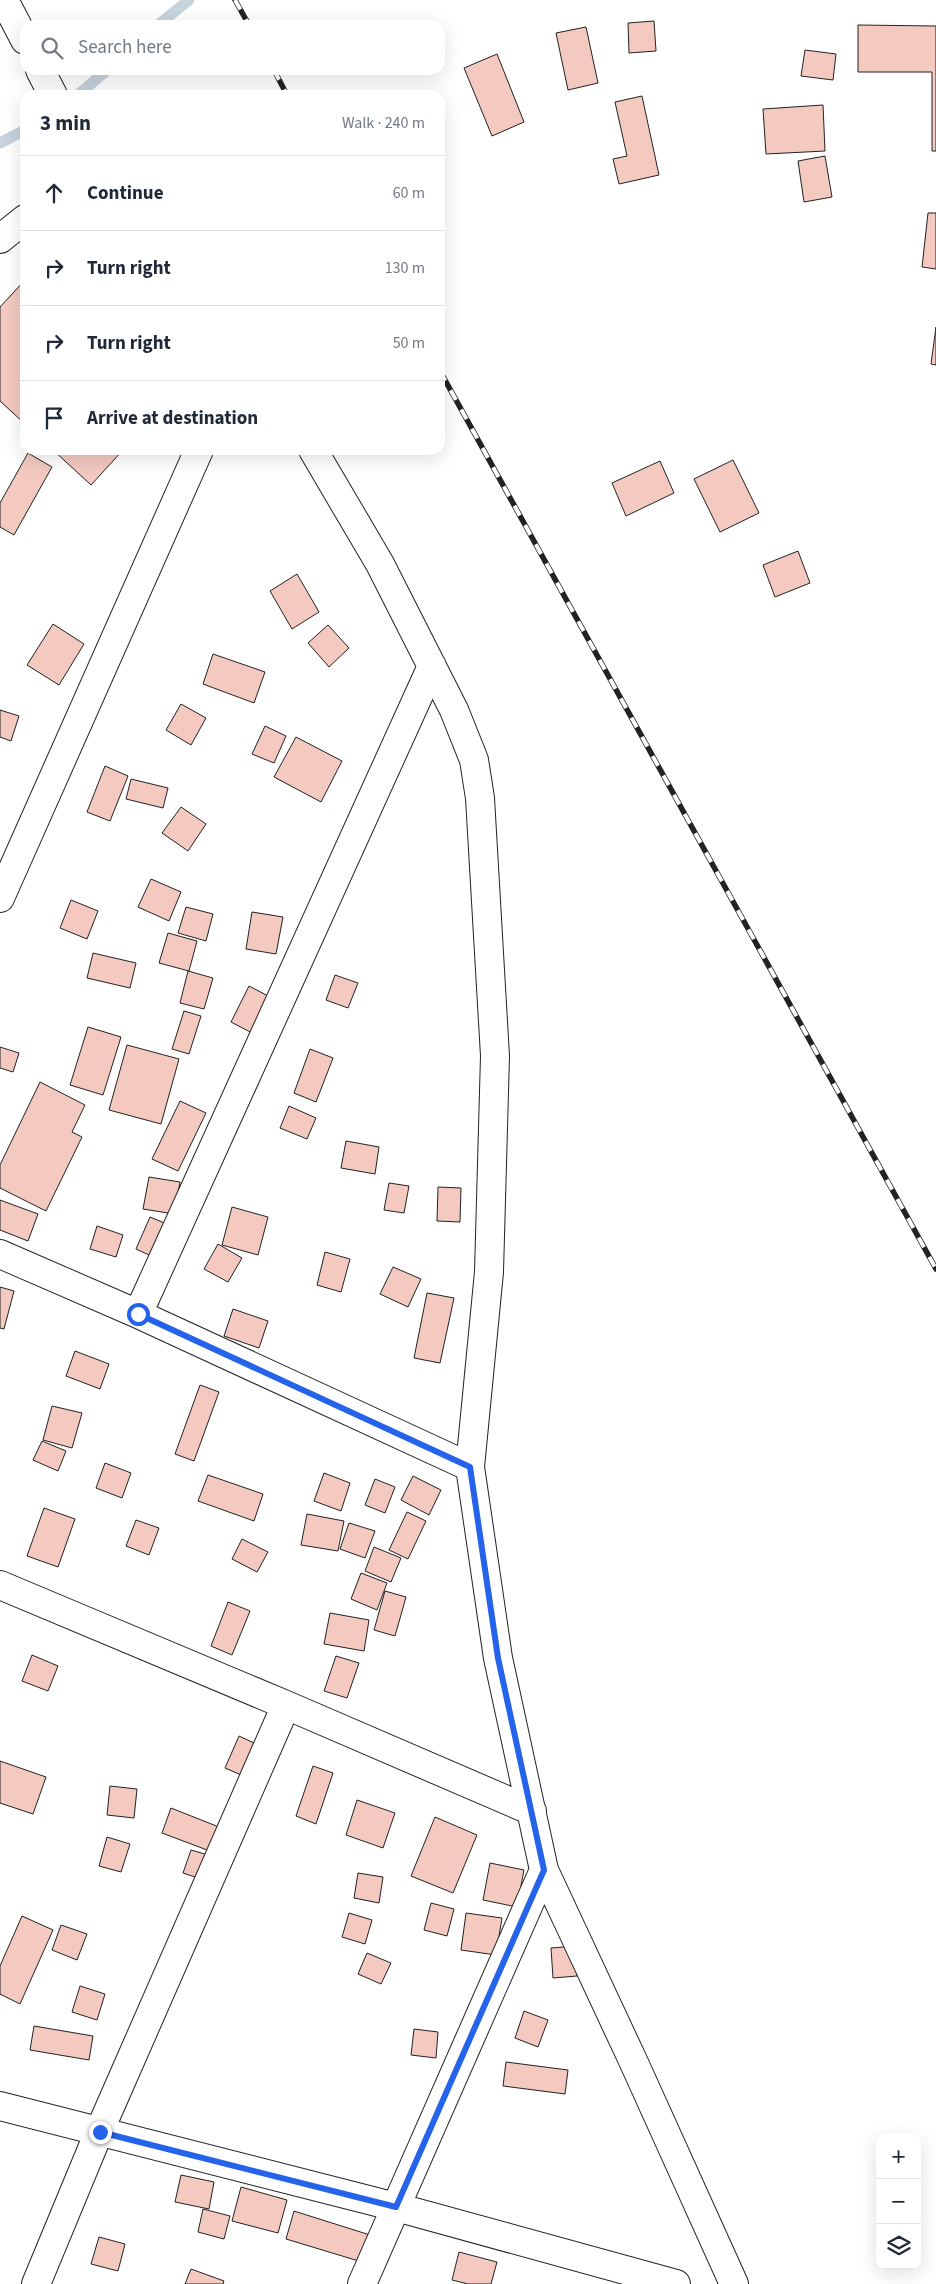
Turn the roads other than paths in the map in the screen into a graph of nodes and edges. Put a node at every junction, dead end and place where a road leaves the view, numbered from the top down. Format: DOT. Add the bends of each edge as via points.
graph roads {
  1 [pos="4,0"];
  2 [pos="20,30"];
  3 [pos="43,75"];
  4 [pos="50,90"];
  5 [pos="20,223"];
  6 [pos="0,239"];
  7 [pos="197,455"];
  8 [pos="316,455"];
  9 [pos="432,666"];
  10 [pos="0,898"];
  11 [pos="0,1254"];
  12 [pos="138,1314"];
  13 [pos="470,1467"];
  14 [pos="0,1585"];
  15 [pos="286,1705"];
  16 [pos="532,1811"];
  17 [pos="544,1870"];
  18 [pos="0,2106"];
  19 [pos="100,2132"];
  20 [pos="396,2207"];
  21 [pos="36,2284"];
  22 [pos="362,2284"];
  23 [pos="676,2284"];
  24 [pos="734,2284"];
  1 -- 2 [label="street"];
  3 -- 4 [label="street"];
  5 -- 6 [label="street"];
  7 -- 10 [label="street"];
  8 -- 9 [label="street" via="380,564"];
  9 -- 12 [label="street"];
  9 -- 13 [label="street" via="474,760 480,798 495,1056 489,1272"];
  11 -- 12 [label="street"];
  12 -- 13 [label="street"];
  13 -- 16 [label="street" via="498,1658"];
  14 -- 15 [label="street"];
  15 -- 16 [label="street"];
  15 -- 19 [label="street"];
  16 -- 17 [label="street"];
  17 -- 20 [label="street"];
  17 -- 24 [label="street"];
  18 -- 19 [label="street"];
  19 -- 20 [label="street"];
  19 -- 21 [label="street"];
  20 -- 22 [label="street"];
  20 -- 23 [label="street"];
}
